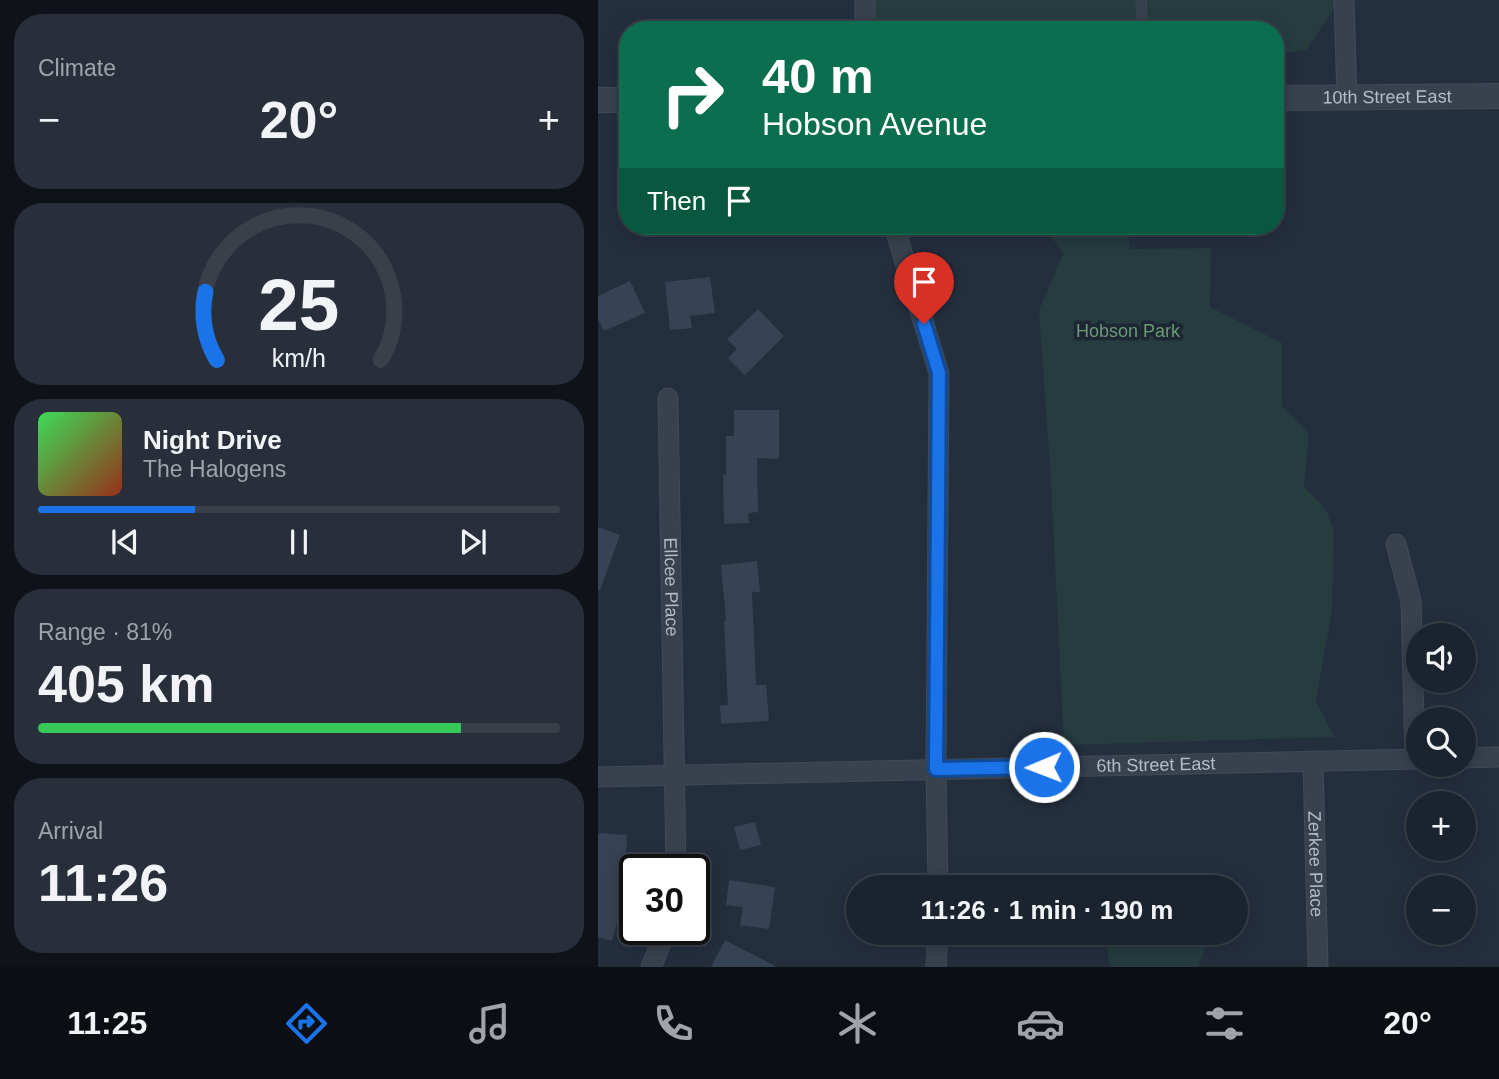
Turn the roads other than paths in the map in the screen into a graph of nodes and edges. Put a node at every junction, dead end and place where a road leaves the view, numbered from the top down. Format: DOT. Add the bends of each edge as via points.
graph roads {
  1 [pos="865,0"];
  2 [pos="1142,0"];
  3 [pos="1344,0"];
  4 [pos="865,21"];
  5 [pos="1143,21"];
  6 [pos="1499,96"];
  7 [pos="1284,98"];
  8 [pos="1347,98"];
  9 [pos="598,100"];
  10 [pos="619,100"];
  11 [pos="897,235"];
  12 [pos="668,398"];
  13 [pos="1397,544"];
  14 [pos="1415,707"];
  15 [pos="1499,757"];
  16 [pos="1476,758"];
  17 [pos="1406,759"];
  18 [pos="1313,761"];
  19 [pos="936,769"];
  20 [pos="675,775"];
  21 [pos="598,777"];
  22 [pos="676,854"];
  23 [pos="938,875"];
  24 [pos="660,945"];
  25 [pos="937,945"];
  26 [pos="651,967"];
  27 [pos="936,967"];
  28 [pos="1318,967"];
  1 -- 4 [label="street"];
  2 -- 5 [label="lane"];
  3 -- 8 [label="street"];
  6 -- 8 [label="street, 10th Street East"];
  7 -- 8 [label="street, 10th Street East"];
  9 -- 10 [label="street"];
  11 -- 19 [label="street" via="939,373"];
  12 -- 20 [label="street, Ellcee Place"];
  13 -- 14 [label="street" via="1411,601"];
  15 -- 16 [label="street"];
  17 -- 18 [label="street, 6th Street East"];
  18 -- 19 [label="street, 6th Street East"];
  18 -- 28 [label="street, Zerkee Place"];
  19 -- 20 [label="street, 6th Street East"];
  19 -- 23 [label="street"];
  20 -- 21 [label="street, 6th Street East"];
  20 -- 22 [label="street, Ellcee Place"];
  24 -- 26 [label="street"];
  25 -- 27 [label="street"];
}
